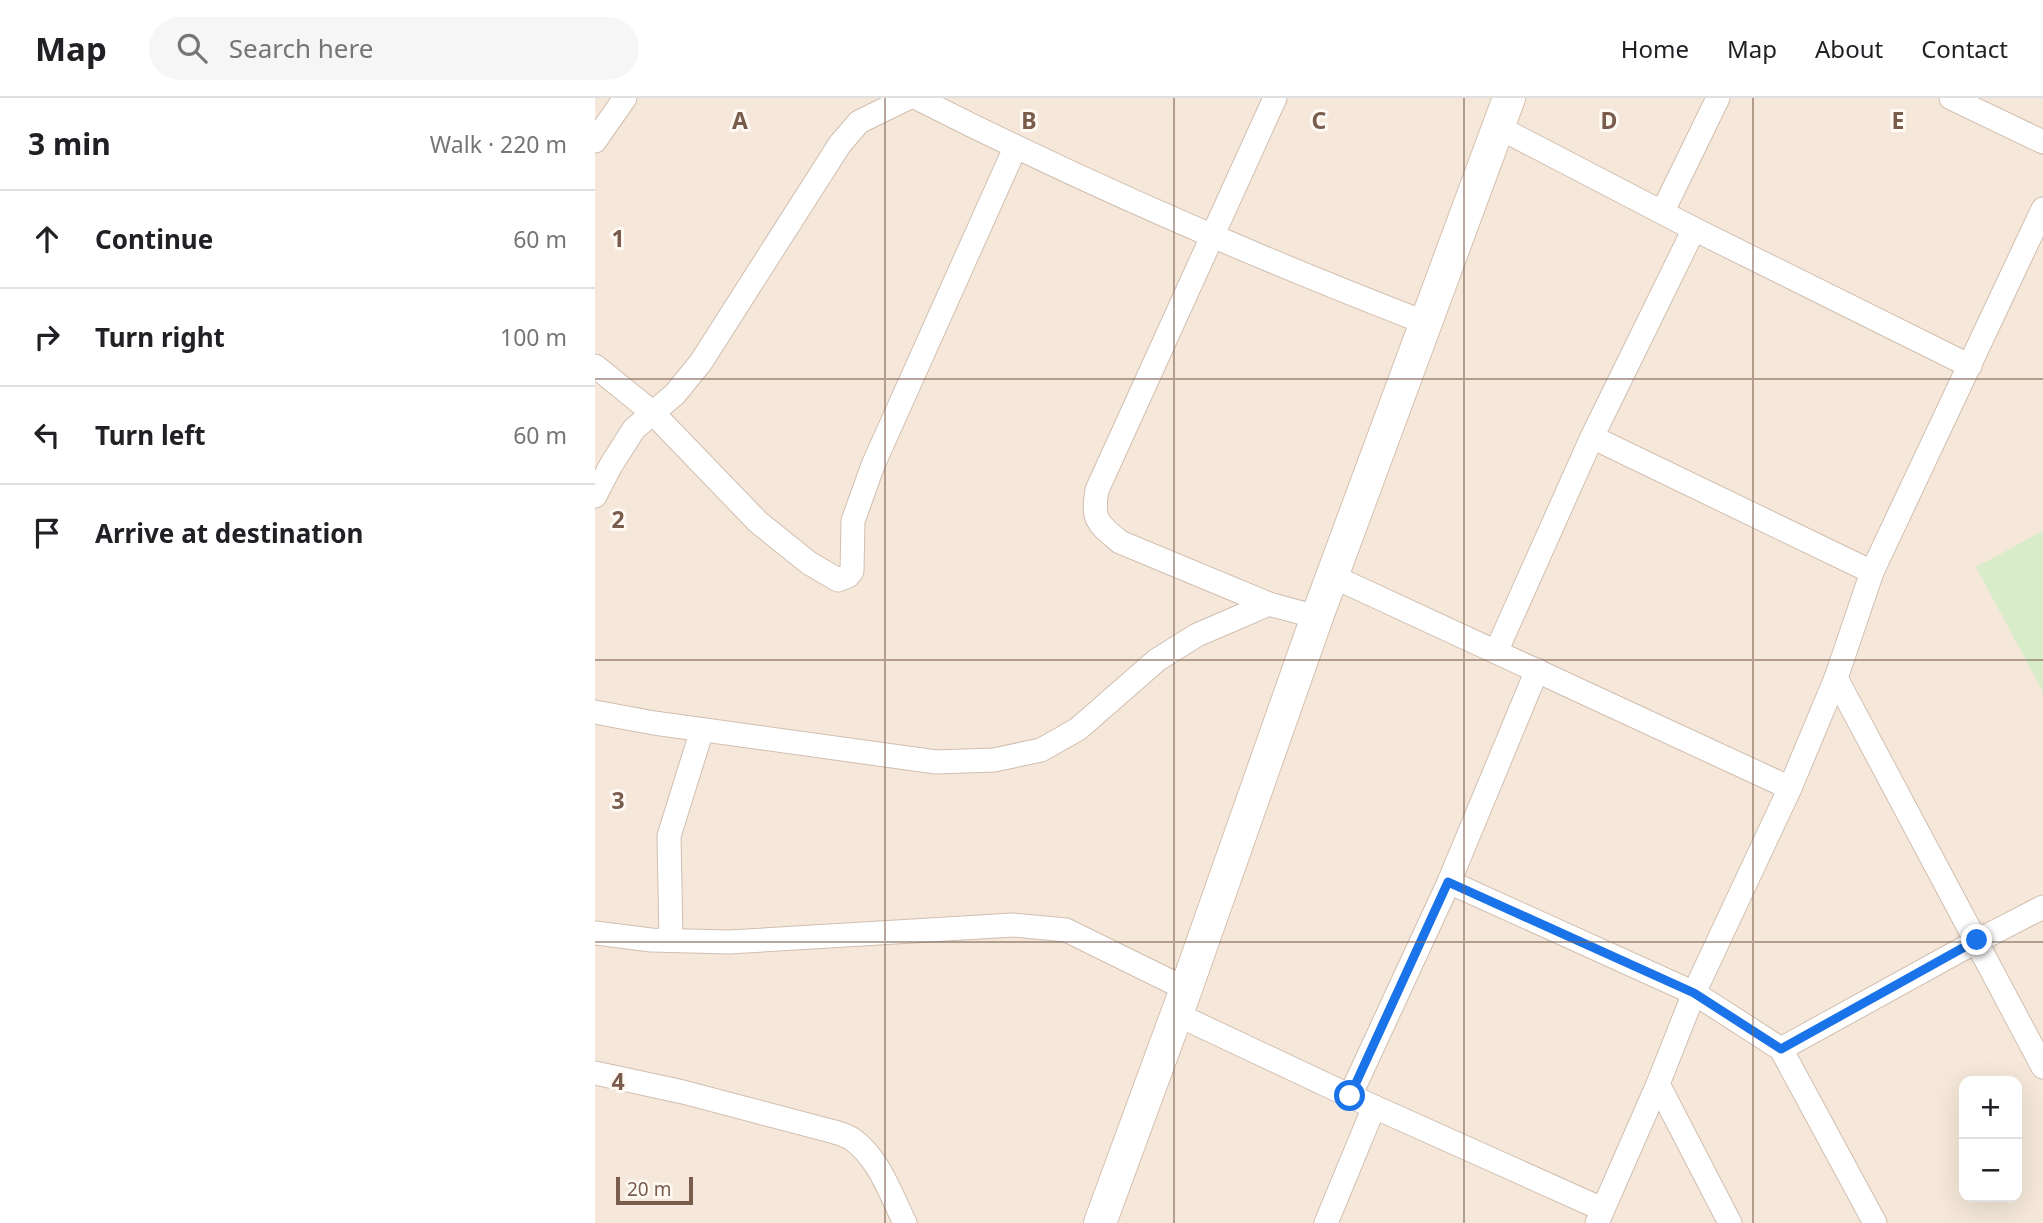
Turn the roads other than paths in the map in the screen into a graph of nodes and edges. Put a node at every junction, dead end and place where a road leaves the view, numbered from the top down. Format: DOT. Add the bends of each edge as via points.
graph roads {
  1 [pos="908,98"];
  2 [pos="917,98"];
  3 [pos="1275,98"];
  4 [pos="1718,98"];
  5 [pos="1951,98"];
  6 [pos="612,107"];
  7 [pos="1500,107"];
  8 [pos="595,141"];
  9 [pos="2043,142"];
  10 [pos="1016,148"];
  11 [pos="2043,209"];
  12 [pos="1663,211"];
  13 [pos="1694,229"];
  14 [pos="1212,236"];
  15 [pos="1426,323"];
  16 [pos="595,366"];
  17 [pos="1971,366"];
  18 [pos="653,413"];
  19 [pos="1592,438"];
  20 [pos="595,496"];
  21 [pos="1872,572"];
  22 [pos="1332,576"];
  23 [pos="1269,604"];
  24 [pos="1317,617"];
  25 [pos="1496,652"];
  26 [pos="1537,670"];
  27 [pos="1836,678"];
  28 [pos="595,712"];
  29 [pos="702,730"];
  30 [pos="1790,788"];
  31 [pos="1448,882"];
  32 [pos="2043,907"];
  33 [pos="595,933"];
  34 [pos="671,940"];
  35 [pos="1977,940"];
  36 [pos="1694,993"];
  37 [pos="1181,1001"];
  38 [pos="1781,1049"];
  39 [pos="2043,1067"];
  40 [pos="595,1073"];
  41 [pos="1658,1084"];
  42 [pos="1350,1096"];
  43 [pos="1374,1107"];
  44 [pos="1599,1216"];
  45 [pos="905,1223"];
  46 [pos="1100,1223"];
  47 [pos="1326,1223"];
  48 [pos="1730,1223"];
  49 [pos="1875,1223"];
  1 -- 18 [label="street" via="859,122 839,144 701,362"];
  2 -- 10 [label="street"];
  3 -- 14 [label="street"];
  4 -- 12 [label="street"];
  5 -- 9 [label="street"];
  6 -- 8 [label="street"];
  7 -- 12 [label="street"];
  7 -- 15 [label="street"];
  10 -- 14 [label="street"];
  10 -- 18 [label="street" via="873,465 853,521 852,571 848,576 838,580 809,563 758,522"];
  11 -- 17 [label="street"];
  12 -- 13 [label="street"];
  13 -- 17 [label="street"];
  13 -- 19 [label="street"];
  14 -- 15 [label="street"];
  14 -- 23 [label="street" via="1097,490 1094,512 1103,528 1120,542"];
  15 -- 22 [label="street"];
  16 -- 18 [label="street"];
  17 -- 21 [label="street"];
  18 -- 20 [label="street" via="634,429"];
  19 -- 21 [label="street"];
  19 -- 25 [label="street"];
  21 -- 27 [label="street"];
  22 -- 24 [label="street"];
  22 -- 25 [label="street"];
  23 -- 24 [label="street"];
  23 -- 29 [label="street" via="1198,635 1157,660 1078,729 1041,750 994,760 936,762"];
  24 -- 37 [label="street"];
  25 -- 26 [label="street"];
  26 -- 30 [label="street"];
  26 -- 31 [label="street"];
  27 -- 30 [label="street"];
  27 -- 35 [label="street"];
  28 -- 29 [label="street"];
  29 -- 34 [label="street" via="669,836"];
  30 -- 36 [label="street"];
  31 -- 36 [label="street"];
  31 -- 42 [label="street"];
  32 -- 35 [label="street"];
  33 -- 34 [label="street"];
  34 -- 37 [label="street" via="729,942 1013,925 1050,927 1066,930"];
  35 -- 38 [label="street"];
  35 -- 39 [label="street"];
  36 -- 38 [label="street"];
  36 -- 41 [label="street"];
  37 -- 42 [label="street"];
  37 -- 46 [label="street"];
  38 -- 49 [label="street"];
  40 -- 45 [label="street" via="831,1130 851,1139 879,1169"];
  41 -- 44 [label="street"];
  41 -- 48 [label="street"];
  42 -- 43 [label="street"];
  43 -- 44 [label="street"];
  43 -- 47 [label="street"];
}
